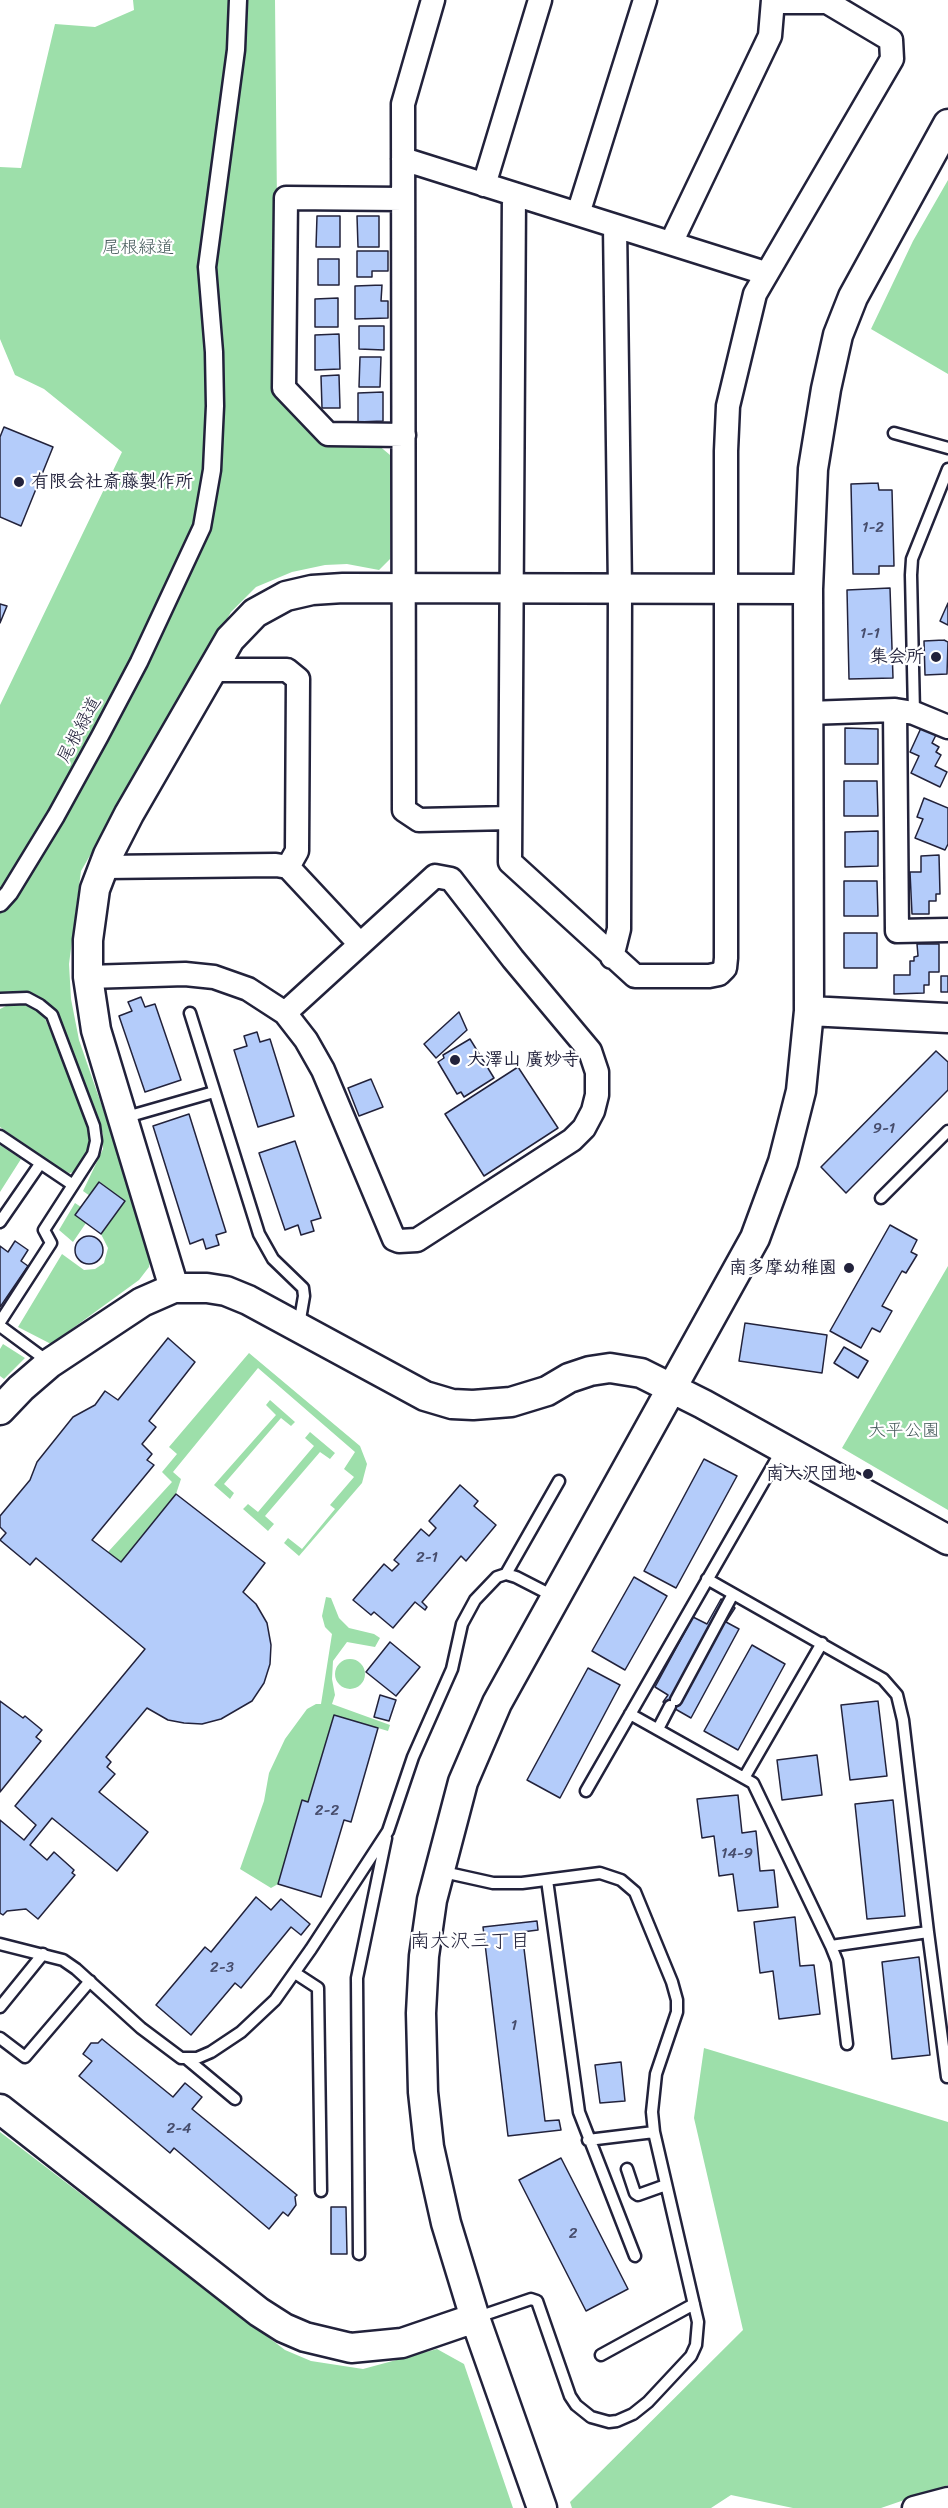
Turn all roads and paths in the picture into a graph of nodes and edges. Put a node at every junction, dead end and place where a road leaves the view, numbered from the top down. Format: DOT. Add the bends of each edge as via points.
graph roads {
  1 [pos="238,0"];
  2 [pos="433,0"];
  3 [pos="540,0"];
  4 [pos="645,0"];
  5 [pos="773,1"];
  6 [pos="948,124"];
  7 [pos="403,159"];
  8 [pos="484,185"];
  9 [pos="514,194"];
  10 [pos="403,199"];
  11 [pos="578,214"];
  12 [pos="615,226"];
  13 [pos="670,243"];
  14 [pos="765,273"];
  15 [pos="894,433"];
  16 [pos="404,435"];
  17 [pos="948,448"];
  18 [pos="948,469"];
  19 [pos="404,588"];
  20 [pos="510,589"];
  21 [pos="620,589"];
  22 [pos="728,589"];
  23 [pos="808,589"];
  24 [pos="212,670"];
  25 [pos="905,712"];
  26 [pos="808,713"];
  27 [pos="948,727"];
  28 [pos="510,818"];
  29 [pos="104,867"];
  30 [pos="288,867"];
  31 [pos="0,903"];
  32 [pos="948,930"];
  33 [pos="359,944"];
  34 [pos="612,957"];
  35 [pos="88,977"];
  36 [pos="0,999"];
  37 [pos="809,1011"];
  38 [pos="190,1013"];
  39 [pos="285,1013"];
  40 [pos="948,1018"];
  41 [pos="214,1092"];
  42 [pos="123,1119"];
  43 [pos="948,1131"];
  44 [pos="0,1136"];
  45 [pos="40,1164"];
  46 [pos="73,1185"];
  47 [pos="881,1198"];
  48 [pos="0,1222"];
  49 [pos="174,1288"];
  50 [pos="0,1322"];
  51 [pos="0,1326"];
  52 [pos="299,1326"];
  53 [pos="50,1363"];
  54 [pos="672,1388"];
  55 [pos="0,1410"];
  56 [pos="783,1448"];
  57 [pos="559,1481"];
  58 [pos="948,1540"];
  59 [pos="506,1574"];
  60 [pos="707,1580"];
  61 [pos="733,1594"];
  62 [pos="555,1597"];
  63 [pos="822,1643"];
  64 [pos="630,1714"];
  65 [pos="658,1729"];
  66 [pos="744,1778"];
  67 [pos="586,1791"];
  68 [pos="388,1831"];
  69 [pos="439,1871"];
  70 [pos="548,1880"];
  71 [pos="928,1932"];
  72 [pos="0,1944"];
  73 [pos="831,1946"];
  74 [pos="43,1954"];
  75 [pos="295,1973"];
  76 [pos="90,1981"];
  77 [pos="0,2007"];
  78 [pos="0,2038"];
  79 [pos="847,2044"];
  80 [pos="187,2059"];
  81 [pos="947,2076"];
  82 [pos="235,2099"];
  83 [pos="0,2109"];
  84 [pos="654,2132"];
  85 [pos="588,2140"];
  86 [pos="627,2169"];
  87 [pos="666,2185"];
  88 [pos="321,2191"];
  89 [pos="359,2254"];
  90 [pos="634,2256"];
  91 [pos="694,2304"];
  92 [pos="475,2319"];
  93 [pos="601,2355"];
  94 [pos="948,2499"];
  95 [pos="542,2508"];
  96 [pos="914,2508"];
  1 -- 31 [label="street, 尾根緑道" via="236,50 207,267 215,406 212,470 202,527 139,662 84,766"];
  2 -- 7 [label="street" via="403,104"];
  3 -- 8 [label="street"];
  4 -- 11 [label="street"];
  5 -- 13 [label="street" via="770,36"];
  5 -- 14 [label="street" via="827,2 891,40 892,59"];
  6 -- 23 [label="street" via="853,297 838,335 813,469"];
  7 -- 8 [label="street"];
  7 -- 10 [label="street"];
  8 -- 9 [label="street"];
  9 -- 11 [label="street"];
  9 -- 20 [label="street"];
  10 -- 16 [label="street"];
  10 -- 16 [label="street" via="285,198 284,388 328,434"];
  11 -- 12 [label="street"];
  12 -- 13 [label="street"];
  12 -- 21 [label="street"];
  13 -- 14 [label="street"];
  14 -- 22 [label="street" via="755,294 729,406"];
  15 -- 17 [label="lane"];
  16 -- 19 [label="street"];
  18 -- 25 [label="lane" via="912,559"];
  19 -- 20 [label="street"];
  19 -- 24 [label="street" via="312,590 285,596 255,614 230,639"];
  19 -- 28 [label="street" via="404,810 419,820"];
  20 -- 21 [label="street"];
  20 -- 28 [label="street"];
  21 -- 22 [label="street"];
  21 -- 34 [label="street" via="619,929"];
  22 -- 23 [label="street"];
  22 -- 34 [label="street" via="725,968 709,976 635,976"];
  23 -- 26 [label="street"];
  24 -- 29 [label="street" via="129,814"];
  24 -- 30 [label="street" via="287,670 298,679 297,851"];
  25 -- 26 [label="street"];
  25 -- 27 [label="street"];
  25 -- 32 [label="street" via="897,931"];
  26 -- 37 [label="street"];
  28 -- 34 [label="street" via="510,862"];
  29 -- 30 [label="street"];
  29 -- 35 [label="street" via="91,914"];
  30 -- 33 [label="street"];
  33 -- 39 [label="street"];
  33 -- 39 [label="street" via="435,876 451,879 590,1051 597,1072 597,1095 584,1128 572,1140 417,1240 399,1241 394,1239 323,1070"];
  35 -- 39 [label="street" via="214,977 248,989"];
  35 -- 42 [label="street" via="96,1030"];
  36 -- 46 [label="lane" via="27,998 52,1015 94,1126 96,1141 93,1154"];
  37 -- 40 [label="street"];
  37 -- 54 [label="street" via="801,1091 769,1203 755,1238"];
  38 -- 41 [label="lane"];
  41 -- 42 [label="lane"];
  41 -- 52 [label="lane" via="259,1234 273,1259 303,1288"];
  42 -- 49 [label="street"];
  43 -- 47 [label="lane"];
  44 -- 45 [label="lane"];
  45 -- 46 [label="lane"];
  45 -- 48 [label="lane"];
  46 -- 50 [label="lane" via="44,1230 51,1243"];
  49 -- 52 [label="street" via="226,1291"];
  49 -- 53 [label="street" via="141,1302"];
  51 -- 53 [label="lane"];
  52 -- 54 [label="street" via="425,1396 452,1404 511,1402 569,1378 610,1368 640,1373"];
  53 -- 55 [label="street"];
  54 -- 56 [label="street"];
  54 -- 62 [label="street"];
  56 -- 58 [label="street"];
  56 -- 60 [label="lane"];
  57 -- 59 [label="lane"];
  59 -- 62 [label="lane"];
  59 -- 68 [label="lane" via="486,1588 462,1624 452,1669 413,1757"];
  60 -- 61 [label="lane"];
  60 -- 64 [label="lane"];
  61 -- 63 [label="lane"];
  61 -- 65 [label="lane"];
  62 -- 69 [label="street" via="492,1713 463,1782"];
  63 -- 66 [label="lane"];
  63 -- 71 [label="lane" via="883,1679 897,1695"];
  64 -- 65 [label="lane"];
  64 -- 67 [label="lane"];
  65 -- 66 [label="lane"];
  66 -- 73 [label="lane" via="753,1783"];
  68 -- 75 [label="lane"];
  68 -- 89 [label="lane" via="357,1978"];
  69 -- 70 [label="lane" via="493,1883"];
  69 -- 92 [label="street" via="424,1956 423,2092 429,2147 446,2223"];
  70 -- 84 [label="lane" via="600,1873 621,1880 635,1892 677,2000 677,2012 652,2093"];
  70 -- 85 [label="lane" via="579,2112"];
  71 -- 73 [label="lane"];
  71 -- 81 [label="lane"];
  72 -- 74 [label="lane"];
  73 -- 79 [label="lane" via="837,1961"];
  74 -- 76 [label="lane" via="63,1960"];
  74 -- 77 [label="lane"];
  75 -- 80 [label="lane" via="241,2032 211,2052"];
  75 -- 88 [label="lane" via="318,1988"];
  76 -- 78 [label="lane" via="25,2057"];
  76 -- 80 [label="lane" via="164,2048"];
  80 -- 82 [label="lane"];
  83 -- 92 [label="street" via="284,2328 316,2341 351,2348 402,2343"];
  84 -- 85 [label="lane"];
  84 -- 87 [label="lane"];
  85 -- 90 [label="lane"];
  86 -- 87 [label="lane" via="638,2195"];
  87 -- 91 [label="lane"];
  91 -- 92 [label="lane" via="698,2334 691,2356 640,2408 626,2418 609,2422 591,2417 570,2396 537,2301 531,2299"];
  91 -- 93 [label="lane"];
  92 -- 95 [label="street"];
  94 -- 96 [label="street"];
}
